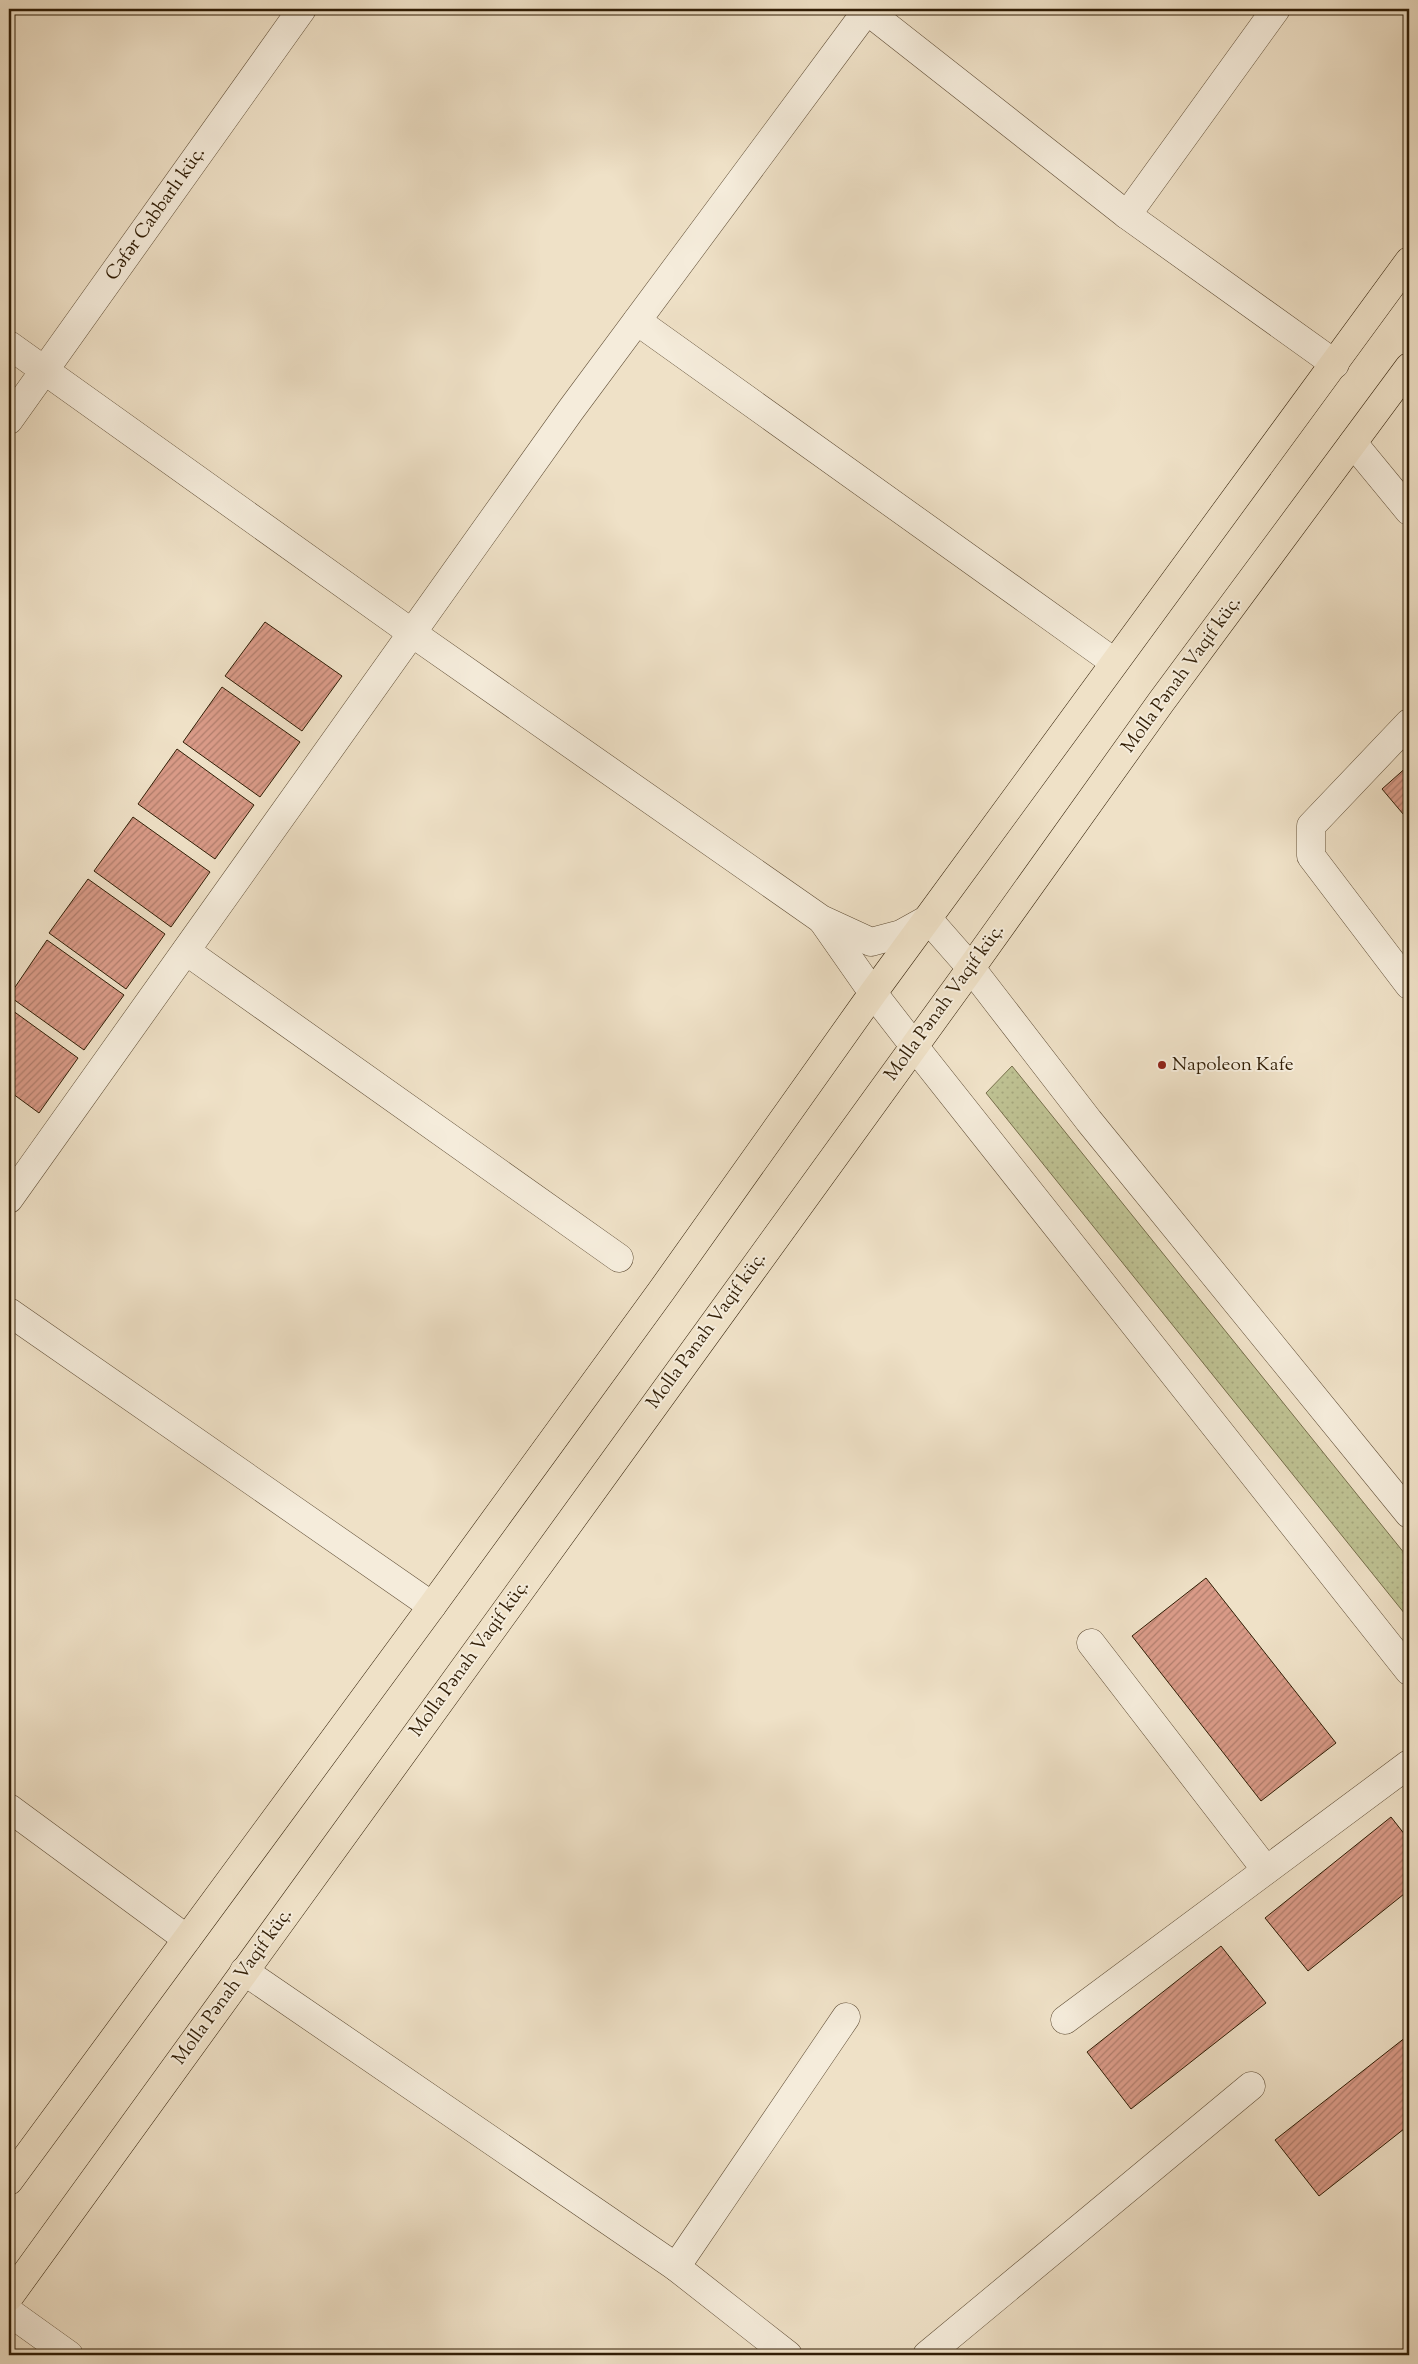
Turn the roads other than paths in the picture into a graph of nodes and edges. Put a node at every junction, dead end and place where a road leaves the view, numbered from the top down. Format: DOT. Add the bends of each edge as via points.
graph roads {
  1 [pos="302,9"];
  2 [pos="866,9"];
  3 [pos="1276,9"];
  4 [pos="1127,215"];
  5 [pos="1409,261"];
  6 [pos="637,321"];
  7 [pos="9,345"];
  8 [pos="1335,364"];
  9 [pos="1409,367"];
  10 [pos="44,371"];
  11 [pos="9,420"];
  12 [pos="1353,444"];
  13 [pos="1409,511"];
  14 [pos="412,633"];
  15 [pos="1114,662"];
  16 [pos="1409,723"];
  17 [pos="928,918"];
  18 [pos="821,919"];
  19 [pos="186,951"];
  20 [pos="971,968"];
  21 [pos="1409,985"];
  22 [pos="873,993"];
  23 [pos="914,1046"];
  24 [pos="9,1199"];
  25 [pos="619,1258"];
  26 [pos="9,1312"];
  27 [pos="1409,1514"];
  28 [pos="432,1606"];
  29 [pos="1092,1643"];
  30 [pos="1409,1671"];
  31 [pos="1409,1764"];
  32 [pos="9,1808"];
  33 [pos="1266,1870"];
  34 [pos="187,1939"];
  35 [pos="244,1971"];
  36 [pos="846,2017"];
  37 [pos="1065,2020"];
  38 [pos="1251,2086"];
  39 [pos="9,2181"];
  40 [pos="676,2267"];
  41 [pos="9,2298"];
  42 [pos="9,2312"];
  43 [pos="69,2355"];
  44 [pos="788,2355"];
  45 [pos="928,2355"];
  1 -- 10 [label="street, Cəfər Cabbarlı küç."];
  2 -- 4 [label="street"];
  2 -- 6 [label="street"];
  3 -- 4 [label="street"];
  4 -- 8 [label="street"];
  5 -- 8 [label="main road"];
  6 -- 14 [label="street"];
  6 -- 15 [label="street"];
  7 -- 10 [label="street"];
  8 -- 15 [label="main road"];
  9 -- 12 [label="main road, Molla Pənah Vaqif küç."];
  10 -- 11 [label="street, Cəfər Cabbarlı küç."];
  10 -- 14 [label="street"];
  12 -- 13 [label="street"];
  12 -- 20 [label="main road, Molla Pənah Vaqif küç." via="1161,702"];
  14 -- 18 [label="street"];
  14 -- 19 [label="street"];
  15 -- 17 [label="main road"];
  16 -- 21 [label="street" via="1310,826 1312,856"];
  17 -- 18 [label="street" via="901,934 871,942"];
  17 -- 20 [label="street"];
  17 -- 22 [label="main road"];
  18 -- 22 [label="street"];
  19 -- 24 [label="street"];
  19 -- 25 [label="street"];
  20 -- 23 [label="main road, Molla Pənah Vaqif küç."];
  20 -- 27 [label="street" via="1089,1121"];
  22 -- 23 [label="street"];
  22 -- 28 [label="main road"];
  23 -- 30 [label="street"];
  23 -- 35 [label="main road, Molla Pənah Vaqif küç."];
  26 -- 28 [label="street"];
  28 -- 34 [label="main road"];
  29 -- 33 [label="street"];
  31 -- 33 [label="street"];
  32 -- 34 [label="street"];
  33 -- 37 [label="street"];
  34 -- 39 [label="main road"];
  35 -- 40 [label="street"];
  35 -- 41 [label="main road, Molla Pənah Vaqif küç."];
  36 -- 40 [label="street"];
  38 -- 45 [label="street"];
  40 -- 44 [label="street"];
  42 -- 43 [label="street"];
}
